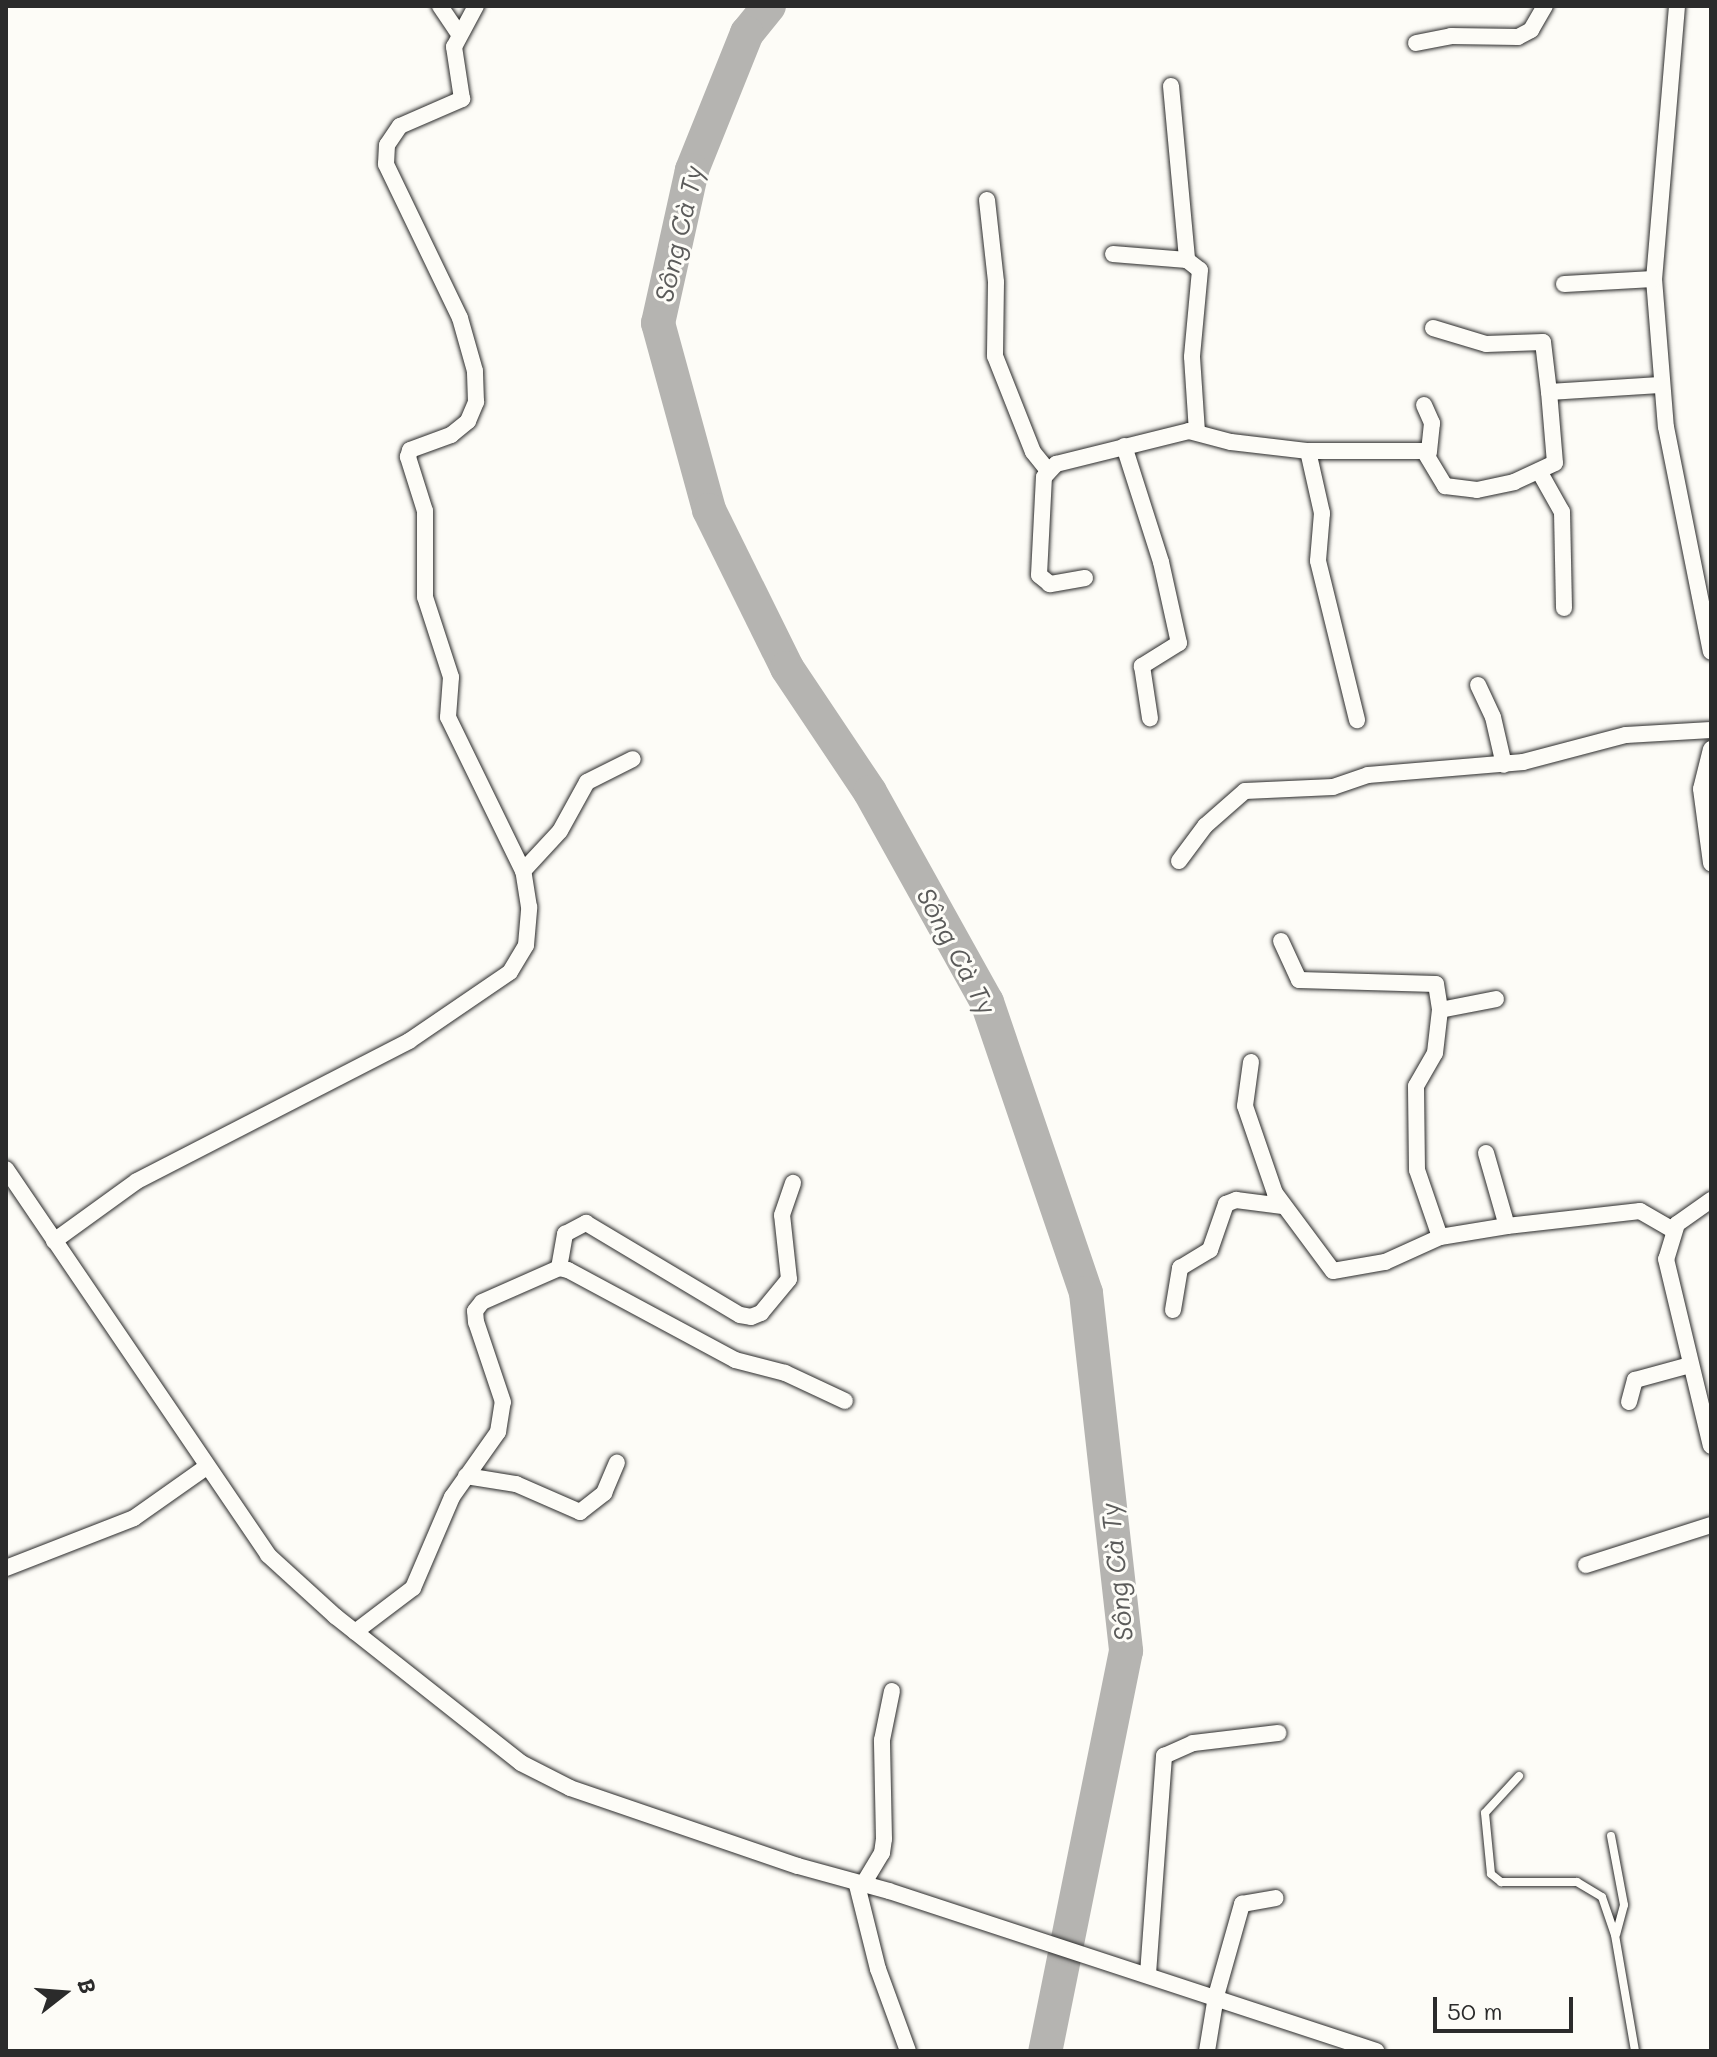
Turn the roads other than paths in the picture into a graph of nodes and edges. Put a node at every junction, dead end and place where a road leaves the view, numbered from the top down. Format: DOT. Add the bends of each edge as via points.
graph roads {
  1 [pos="440,6"];
  2 [pos="476,6"];
  3 [pos="1545,6"];
  4 [pos="1677,6"];
  5 [pos="459,34"];
  6 [pos="1416,43"];
  7 [pos="1171,86"];
  8 [pos="987,200"];
  9 [pos="1113,254"];
  10 [pos="1187,260"];
  11 [pos="1654,279"];
  12 [pos="1564,284"];
  13 [pos="1433,328"];
  14 [pos="1660,385"];
  15 [pos="1549,392"];
  16 [pos="1424,405"];
  17 [pos="1197,432"];
  18 [pos="1124,446"];
  19 [pos="1308,451"];
  20 [pos="1429,453"];
  21 [pos="1047,469"];
  22 [pos="1539,471"];
  23 [pos="1085,578"];
  24 [pos="1564,608"];
  25 [pos="1711,652"];
  26 [pos="1478,685"];
  27 [pos="1150,718"];
  28 [pos="1357,720"];
  29 [pos="1711,730"];
  30 [pos="1711,749"];
  31 [pos="633,759"];
  32 [pos="1504,765"];
  33 [pos="1179,861"];
  34 [pos="1711,863"];
  35 [pos="523,871"];
  36 [pos="1281,941"];
  37 [pos="1496,999"];
  38 [pos="1440,1010"];
  39 [pos="1251,1062"];
  40 [pos="1486,1153"];
  41 [pos="6,1169"];
  42 [pos="793,1183"];
  43 [pos="1711,1200"];
  44 [pos="1283,1206"];
  45 [pos="1507,1226"];
  46 [pos="1673,1230"];
  47 [pos="1440,1237"];
  48 [pos="54,1241"];
  49 [pos="559,1268"];
  50 [pos="1173,1310"];
  51 [pos="1690,1365"];
  52 [pos="845,1401"];
  53 [pos="1629,1402"];
  54 [pos="1711,1446"];
  55 [pos="617,1463"];
  56 [pos="205,1468"];
  57 [pos="466,1476"];
  58 [pos="1711,1525"];
  59 [pos="1586,1565"];
  60 [pos="6,1568"];
  61 [pos="355,1632"];
  62 [pos="892,1691"];
  63 [pos="1278,1733"];
  64 [pos="1519,1776"];
  65 [pos="1611,1836"];
  66 [pos="859,1885"];
  67 [pos="1275,1898"];
  68 [pos="1615,1935"];
  69 [pos="1141,1972"];
  70 [pos="1216,1996"];
  71 [pos="908,2051"];
  72 [pos="1207,2051"];
  73 [pos="1376,2051"];
  74 [pos="1635,2051"];
  1 -- 5 [label="street"];
  2 -- 5 [label="street"];
  3 -- 6 [label="street" via="1531,30 1518,37 1451,36"];
  4 -- 11 [label="street"];
  5 -- 35 [label="street" via="455,56 462,99 400,126 387,145 386,164 460,318 475,371 476,402 468,421 451,435 410,450 408,457 425,511 425,597 451,677 448,717"];
  7 -- 10 [label="street"];
  8 -- 21 [label="street" via="996,282 995,356 1033,452"];
  9 -- 10 [label="street"];
  10 -- 17 [label="street" via="1201,274 1192,357"];
  11 -- 12 [label="street"];
  11 -- 14 [label="street"];
  13 -- 15 [label="street" via="1486,344 1543,342"];
  14 -- 15 [label="street"];
  14 -- 25 [label="street"];
  15 -- 22 [label="street" via="1556,458"];
  16 -- 20 [label="street" via="1432,423"];
  17 -- 18 [label="street"];
  17 -- 19 [label="street" via="1231,442"];
  18 -- 21 [label="street"];
  18 -- 27 [label="street" via="1161,562 1179,643 1142,666"];
  19 -- 20 [label="street"];
  19 -- 28 [label="street" via="1321,503 1318,561"];
  20 -- 22 [label="street" via="1438,478 1455,491 1504,485"];
  21 -- 23 [label="street" via="1039,575 1050,584"];
  22 -- 24 [label="street" via="1562,512"];
  26 -- 32 [label="street" via="1490,708"];
  29 -- 32 [label="street" via="1626,735"];
  30 -- 34 [label="street" via="1701,789"];
  31 -- 35 [label="street" via="587,782 560,831"];
  32 -- 33 [label="street" via="1368,775 1333,787 1245,791 1205,826"];
  35 -- 48 [label="street" via="529,896 526,945 510,972 409,1041 137,1181"];
  36 -- 38 [label="street" via="1299,980 1436,984"];
  37 -- 38 [label="street"];
  38 -- 47 [label="street" via="1435,1053 1414,1095 1417,1170"];
  39 -- 44 [label="street" via="1245,1106"];
  40 -- 45 [label="street"];
  41 -- 48 [label="street"];
  42 -- 49 [label="street" via="782,1215 789,1279 761,1313 751,1317 586,1223 565,1234"];
  43 -- 46 [label="street"];
  44 -- 47 [label="street" via="1338,1273 1385,1262"];
  44 -- 50 [label="street" via="1236,1200 1226,1204 1213,1245 1180,1268"];
  45 -- 46 [label="street" via="1640,1211"];
  45 -- 47 [label="street"];
  46 -- 51 [label="street" via="1668,1275"];
  48 -- 56 [label="street"];
  49 -- 52 [label="street" via="735,1360 785,1373"];
  49 -- 57 [label="street" via="477,1307 503,1417"];
  51 -- 53 [label="street" via="1635,1380"];
  51 -- 54 [label="street"];
  55 -- 57 [label="street" via="604,1493 580,1512 516,1484"];
  56 -- 60 [label="street" via="134,1518"];
  56 -- 61 [label="street" via="268,1555"];
  57 -- 61 [label="street" via="440,1521 413,1588"];
  58 -- 59 [label="street"];
  61 -- 66 [label="street" via="539,1774"];
  62 -- 66 [label="street" via="881,1755 882,1853"];
  63 -- 69 [label="street" via="1193,1743 1164,1756"];
  64 -- 68 [label="lane" via="1485,1813 1494,1880 1585,1885 1602,1897"];
  65 -- 68 [label="lane" via="1624,1905"];
  66 -- 69 [label="street"];
  66 -- 71 [label="street" via="878,1969"];
  67 -- 70 [label="street" via="1244,1901"];
  68 -- 74 [label="lane"];
  69 -- 70 [label="street"];
  70 -- 72 [label="street"];
  70 -- 73 [label="street"];
}
